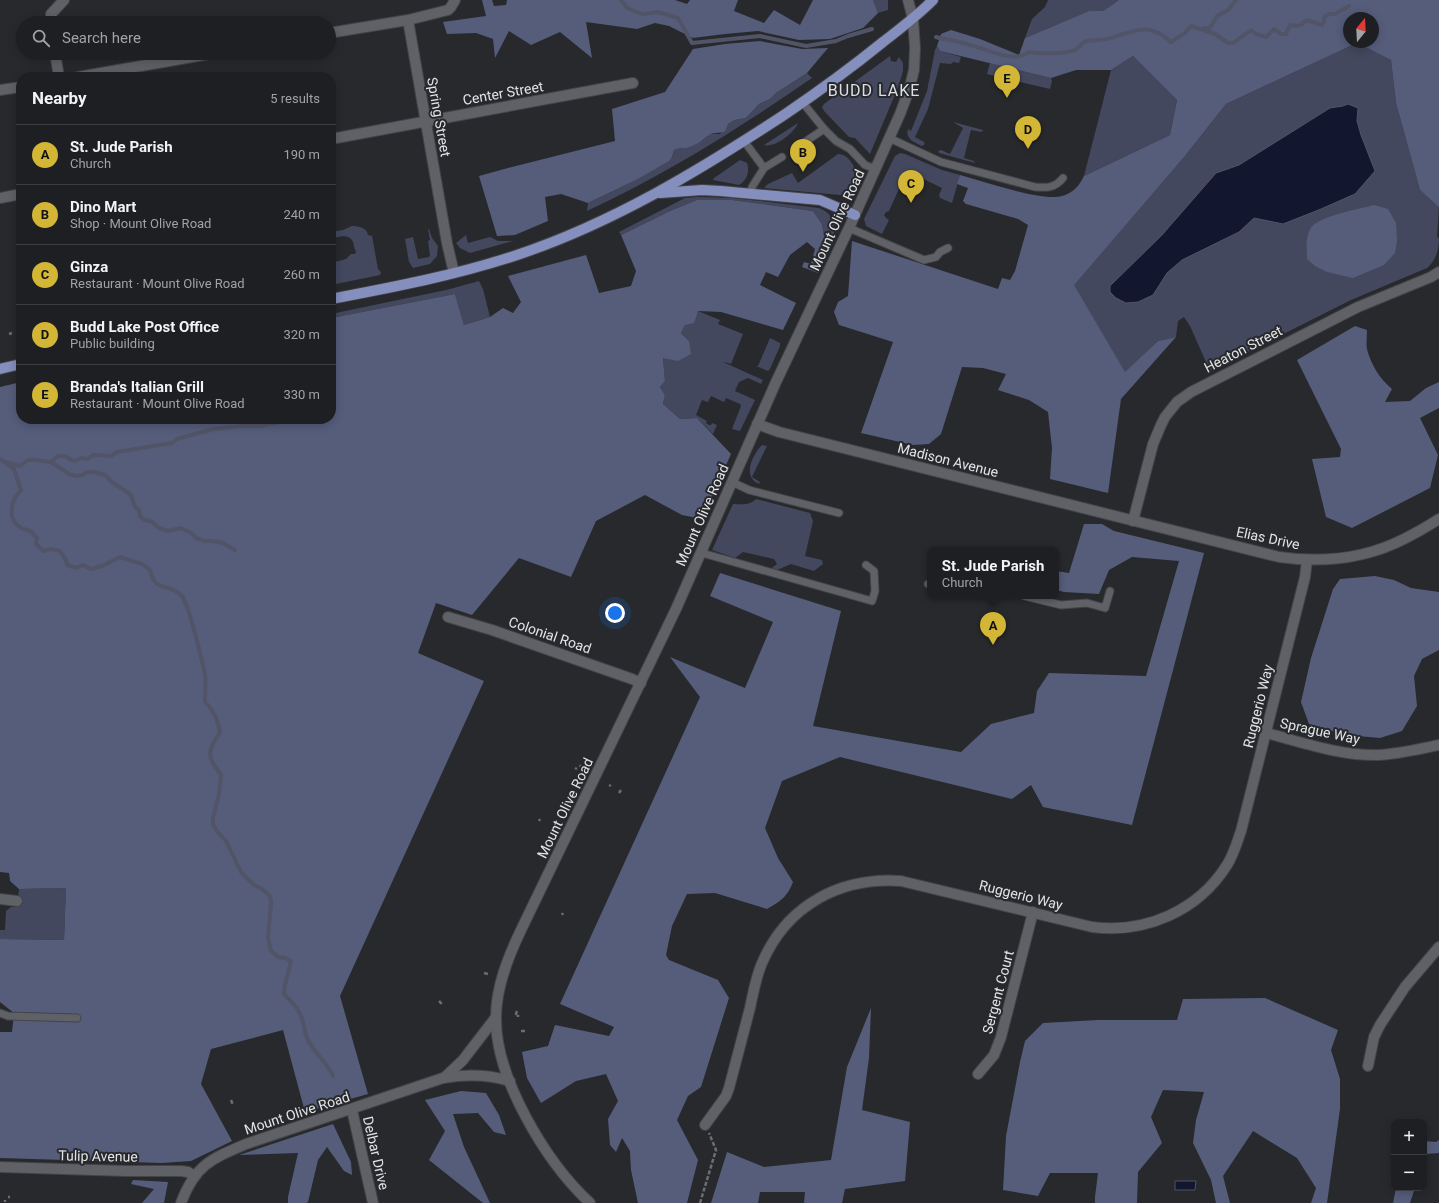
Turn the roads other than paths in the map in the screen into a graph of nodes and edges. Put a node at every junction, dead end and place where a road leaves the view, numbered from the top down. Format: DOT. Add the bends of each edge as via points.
graph roads {
  1 [pos="64,0"];
  2 [pos="455,0"];
  3 [pos="908,0"];
  4 [pos="933,0"];
  5 [pos="51,16"];
  6 [pos="913,19"];
  7 [pos="408,20"];
  8 [pos="336,32"];
  9 [pos="56,60"];
  10 [pos="175,60"];
  11 [pos="58,72"];
  12 [pos="107,72"];
  13 [pos="633,83"];
  14 [pos="16,88"];
  15 [pos="0,90"];
  16 [pos="803,103"];
  17 [pos="425,121"];
  18 [pos="824,129"];
  19 [pos="336,138"];
  20 [pos="889,138"];
  21 [pos="744,141"];
  22 [pos="796,148"];
  23 [pos="782,157"];
  24 [pos="764,168"];
  25 [pos="876,170"];
  26 [pos="1063,178"];
  27 [pos="656,193"];
  28 [pos="751,194"];
  29 [pos="16,195"];
  30 [pos="0,198"];
  31 [pos="855,215"];
  32 [pos="849,228"];
  33 [pos="948,248"];
  34 [pos="454,272"];
  35 [pos="1439,272"];
  36 [pos="336,298"];
  37 [pos="16,365"];
  38 [pos="3,366"];
  39 [pos="757,424"];
  40 [pos="732,482"];
  41 [pos="839,513"];
  42 [pos="1439,519"];
  43 [pos="1134,521"];
  44 [pos="702,553"];
  45 [pos="1307,560"];
  46 [pos="866,565"];
  47 [pos="1110,590"];
  48 [pos="1036,599"];
  49 [pos="448,617"];
  50 [pos="641,683"];
  51 [pos="1266,733"];
  52 [pos="1439,745"];
  53 [pos="0,899"];
  54 [pos="17,901"];
  55 [pos="1033,912"];
  56 [pos="1439,947"];
  57 [pos="0,1013"];
  58 [pos="496,1017"];
  59 [pos="77,1018"];
  60 [pos="1368,1066"];
  61 [pos="978,1074"];
  62 [pos="443,1078"];
  63 [pos="510,1081"];
  64 [pos="352,1110"];
  65 [pos="705,1125"];
  66 [pos="0,1167"];
  67 [pos="194,1176"];
  68 [pos="181,1203"];
  69 [pos="373,1203"];
  70 [pos="590,1203"];
  1 -- 5 [label="street"];
  2 -- 7 [label="street" via="448,10"];
  3 -- 6 [label="street, Mount Olive Road"];
  4 -- 6 [label="main road"];
  6 -- 16 [label="main road"];
  6 -- 20 [label="street, Mount Olive Road" via="915,48 912,78"];
  7 -- 8 [label="street"];
  7 -- 17 [label="street, Spring Street"];
  9 -- 11 [label="street"];
  10 -- 12 [label="street"];
  13 -- 17 [label="street, Center Street"];
  14 -- 15 [label="street"];
  16 -- 18 [label="lane"];
  16 -- 21 [label="main road"];
  17 -- 19 [label="street, Center Street"];
  17 -- 34 [label="street, Spring Street"];
  18 -- 22 [label="lane"];
  18 -- 25 [label="lane" via="836,141 850,149 865,165"];
  20 -- 25 [label="street, Mount Olive Road"];
  20 -- 26 [label="lane" via="941,162 1035,187 1055,186"];
  21 -- 24 [label="lane"];
  21 -- 27 [label="main road"];
  23 -- 24 [label="lane"];
  24 -- 28 [label="lane" via="752,187"];
  25 -- 31 [label="street, Mount Olive Road"];
  27 -- 28 [label="main road" via="702,190"];
  27 -- 34 [label="main road" via="544,245 518,255"];
  28 -- 31 [label="main road" via="820,200"];
  29 -- 30 [label="street"];
  31 -- 32 [label="street, Mount Olive Road"];
  32 -- 33 [label="lane" via="924,260 936,257"];
  32 -- 39 [label="street, Mount Olive Road"];
  34 -- 36 [label="main road"];
  35 -- 43 [label="street, Heaton Street" via="1323,324 1191,392 1177,402 1156,434"];
  37 -- 38 [label="main road"];
  39 -- 40 [label="street, Mount Olive Road"];
  39 -- 43 [label="street, Madison Avenue" via="779,432"];
  40 -- 41 [label="lane" via="749,490"];
  40 -- 44 [label="street, Mount Olive Road"];
  42 -- 45 [label="street, Elias Drive" via="1380,550 1341,559"];
  43 -- 45 [label="street, Elias Drive" via="1279,557"];
  44 -- 46 [label="lane" via="872,601 875,591 874,571"];
  44 -- 50 [label="street, Mount Olive Road"];
  45 -- 51 [label="street, Ruggerio Way"];
  47 -- 48 [label="lane" via="1105,608 1087,603 1060,605"];
  49 -- 50 [label="street, Colonial Road"];
  50 -- 58 [label="street, Mount Olive Road" via="515,942 501,981"];
  51 -- 52 [label="street, Sprague Way" via="1357,754 1396,754"];
  51 -- 55 [label="street, Ruggerio Way" via="1236,848 1216,880 1196,899 1172,915 1142,925 1121,928 1092,927"];
  53 -- 54 [label="street"];
  55 -- 61 [label="street, Sergent Court" via="1001,1037 994,1055"];
  55 -- 65 [label="street, Ruggerio Way" via="901,880 859,883 831,891 815,900 789,922 765,956 758,974 728,1092"];
  56 -- 60 [label="street" via="1405,987 1380,1025 1374,1037"];
  57 -- 59 [label="lane" via="8,1016"];
  58 -- 62 [label="street, Mount Olive Road" via="463,1060"];
  58 -- 63 [label="street, Mount Olive Road" via="501,1055"];
  62 -- 63 [label="street, Mount Olive Road" via="477,1075"];
  62 -- 64 [label="street, Mount Olive Road"];
  63 -- 70 [label="street, Mount Olive Road" via="551,1158 569,1182"];
  64 -- 67 [label="street, Mount Olive Road" via="246,1144 220,1155"];
  64 -- 69 [label="street, Delbar Drive"];
  66 -- 67 [label="street, Tulip Avenue" via="181,1171"];
  67 -- 68 [label="street, Mount Olive Road"];
}
